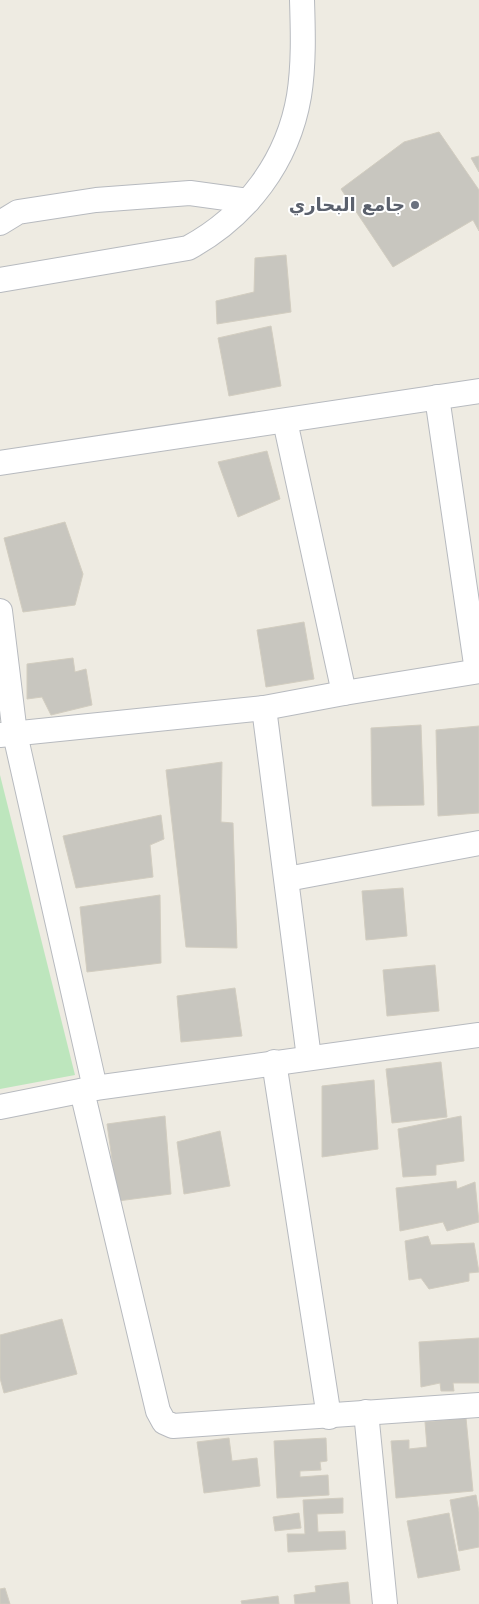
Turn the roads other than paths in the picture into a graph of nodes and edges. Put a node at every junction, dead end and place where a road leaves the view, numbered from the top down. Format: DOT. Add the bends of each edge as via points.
graph roads {
  1 [pos="302,0"];
  2 [pos="248,201"];
  3 [pos="0,223"];
  4 [pos="0,280"];
  5 [pos="479,391"];
  6 [pos="437,397"];
  7 [pos="285,421"];
  8 [pos="0,463"];
  9 [pos="0,611"];
  10 [pos="478,671"];
  11 [pos="344,693"];
  12 [pos="264,708"];
  13 [pos="8,734"];
  14 [pos="479,843"];
  15 [pos="288,879"];
  16 [pos="479,1035"];
  17 [pos="309,1058"];
  18 [pos="274,1062"];
  19 [pos="88,1089"];
  20 [pos="0,1107"];
  21 [pos="479,1405"];
  22 [pos="366,1412"];
  23 [pos="329,1417"];
  24 [pos="385,1604"];
  1 -- 2 [label="street" via="299,95 289,133 279,159"];
  2 -- 3 [label="street" via="190,193 96,200 18,212"];
  2 -- 4 [label="street" via="207,238 188,248"];
  5 -- 6 [label="street"];
  6 -- 7 [label="street"];
  6 -- 10 [label="street"];
  7 -- 8 [label="street"];
  7 -- 11 [label="street"];
  9 -- 13 [label="street"];
  10 -- 11 [label="street"];
  11 -- 12 [label="street"];
  12 -- 13 [label="street"];
  12 -- 15 [label="street"];
  13 -- 19 [label="street"];
  14 -- 15 [label="street"];
  15 -- 17 [label="street"];
  16 -- 17 [label="street"];
  17 -- 18 [label="street"];
  18 -- 19 [label="street"];
  18 -- 23 [label="street"];
  19 -- 20 [label="street"];
  19 -- 23 [label="street" via="160,1417 172,1426"];
  21 -- 22 [label="street"];
  22 -- 23 [label="street"];
  22 -- 24 [label="street"];
}
